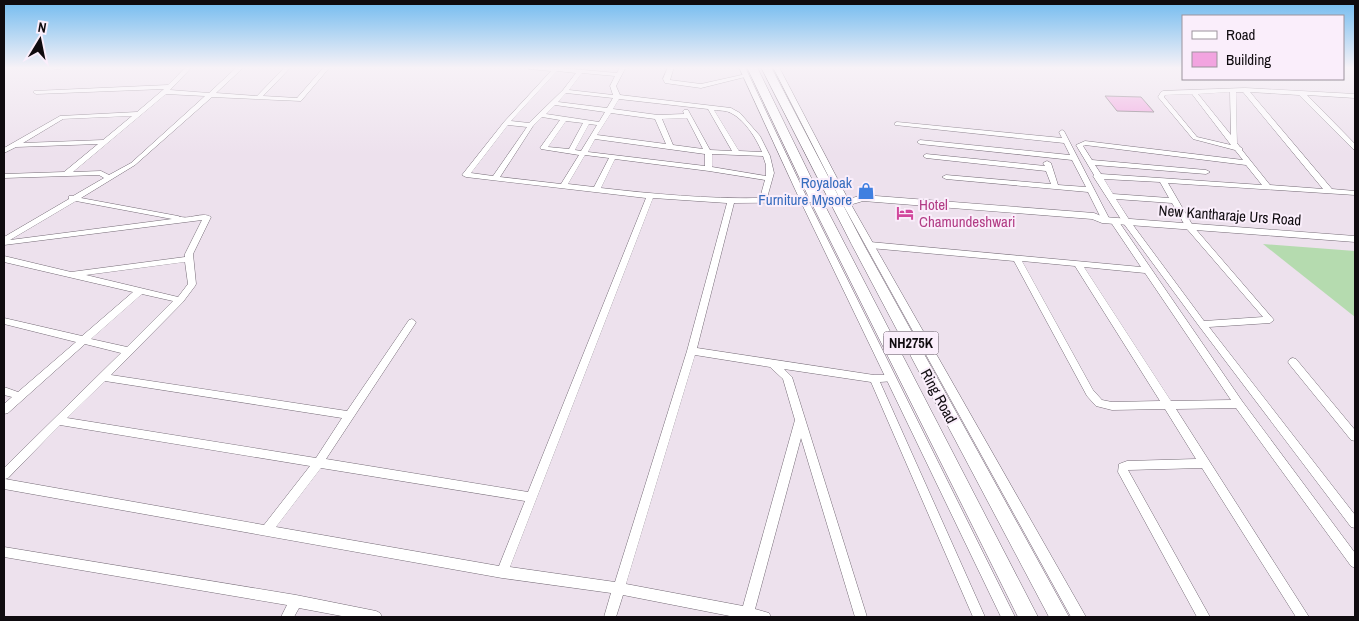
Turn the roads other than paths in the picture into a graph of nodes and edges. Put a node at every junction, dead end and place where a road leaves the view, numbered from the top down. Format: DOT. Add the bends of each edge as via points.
graph roads {
  1 [pos="160,96"];
  2 [pos="210,96"];
  3 [pos="235,96"];
  4 [pos="302,96"];
  5 [pos="531,96"];
  6 [pos="561,96"];
  7 [pos="608,96"];
  8 [pos="760,96"];
  9 [pos="783,96"];
  10 [pos="791,96"];
  11 [pos="1161,96"];
  12 [pos="1197,96"];
  13 [pos="1233,96"];
  14 [pos="1250,96"];
  15 [pos="1304,96"];
  16 [pos="617,97"];
  17 [pos="259,98"];
  18 [pos="554,103"];
  19 [pos="684,104"];
  20 [pos="710,108"];
  21 [pos="609,111"];
  22 [pos="138,114"];
  23 [pos="541,115"];
  24 [pos="688,116"];
  25 [pos="658,117"];
  26 [pos="564,119"];
  27 [pos="587,122"];
  28 [pos="506,123"];
  29 [pos="600,124"];
  30 [pos="897,124"];
  31 [pos="531,126"];
  32 [pos="1062,132"];
  33 [pos="594,137"];
  34 [pos="1067,141"];
  35 [pos="104,142"];
  36 [pos="920,142"];
  37 [pos="1234,142"];
  38 [pos="15,145"];
  39 [pos="670,146"];
  40 [pos="1355,148"];
  41 [pos="1240,149"];
  42 [pos="4,151"];
  43 [pos="571,151"];
  44 [pos="583,152"];
  45 [pos="708,152"];
  46 [pos="736,152"];
  47 [pos="765,154"];
  48 [pos="1044,154"];
  49 [pos="926,156"];
  50 [pos="614,157"];
  51 [pos="1075,158"];
  52 [pos="1089,162"];
  53 [pos="1250,163"];
  54 [pos="709,169"];
  55 [pos="1049,169"];
  56 [pos="1206,172"];
  57 [pos="66,174"];
  58 [pos="4,176"];
  59 [pos="1098,176"];
  60 [pos="946,177"];
  61 [pos="108,178"];
  62 [pos="495,179"];
  63 [pos="769,179"];
  64 [pos="1163,181"];
  65 [pos="564,185"];
  66 [pos="1055,186"];
  67 [pos="1268,188"];
  68 [pos="597,189"];
  69 [pos="1091,190"];
  70 [pos="1330,192"];
  71 [pos="1355,193"];
  72 [pos="650,196"];
  73 [pos="1111,196"];
  74 [pos="72,198"];
  75 [pos="731,200"];
  76 [pos="763,200"];
  77 [pos="810,200"];
  78 [pos="844,201"];
  79 [pos="1175,201"];
  80 [pos="186,220"];
  81 [pos="1107,220"];
  82 [pos="1127,222"];
  83 [pos="1190,227"];
  84 [pos="1355,239"];
  85 [pos="4,241"];
  86 [pos="870,245"];
  87 [pos="4,259"];
  88 [pos="189,259"];
  89 [pos="1017,259"];
  90 [pos="1078,264"];
  91 [pos="1146,270"];
  92 [pos="69,275"];
  93 [pos="140,291"];
  94 [pos="180,300"];
  95 [pos="4,321"];
  96 [pos="412,322"];
  97 [pos="1202,324"];
  98 [pos="83,341"];
  99 [pos="129,351"];
  100 [pos="692,351"];
  101 [pos="1293,362"];
  102 [pos="774,365"];
  103 [pos="102,377"];
  104 [pos="891,378"];
  105 [pos="874,379"];
  106 [pos="4,391"];
  107 [pos="20,396"];
  108 [pos="1239,404"];
  109 [pos="1168,405"];
  110 [pos="4,410"];
  111 [pos="349,415"];
  112 [pos="58,421"];
  113 [pos="800,421"];
  114 [pos="1355,437"];
  115 [pos="318,463"];
  116 [pos="1204,463"];
  117 [pos="4,475"];
  118 [pos="4,484"];
  119 [pos="532,497"];
  120 [pos="1355,523"];
  121 [pos="267,530"];
  122 [pos="4,552"];
  123 [pos="1355,562"];
  124 [pos="502,572"];
  125 [pos="619,588"];
  126 [pos="296,601"];
  127 [pos="747,614"];
  128 [pos="286,617"];
  129 [pos="376,617"];
  130 [pos="610,617"];
  131 [pos="765,617"];
  132 [pos="861,617"];
  133 [pos="979,617"];
  134 [pos="1008,617"];
  135 [pos="1028,617"];
  136 [pos="1059,617"];
  137 [pos="1079,617"];
  138 [pos="1204,617"];
  139 [pos="1303,617"];
  1 -- 22 [label="street"];
  2 -- 61 [label="street" via="133,164"];
  3 -- 17 [label="street"];
  4 -- 17 [label="street" via="299,100"];
  5 -- 28 [label="street"];
  6 -- 18 [label="street"];
  7 -- 16 [label="street"];
  8 -- 77 [label="highway, Ring Road / NH275K"];
  9 -- 78 [label="highway, Ring Road / NH275K"];
  10 -- 78 [label="street"];
  11 -- 41 [label="street" via="1194,138"];
  12 -- 37 [label="street"];
  13 -- 37 [label="street"];
  14 -- 70 [label="street"];
  15 -- 40 [label="street"];
  16 -- 19 [label="street"];
  16 -- 21 [label="street"];
  18 -- 21 [label="street"];
  18 -- 23 [label="street"];
  19 -- 20 [label="street"];
  19 -- 24 [label="street"];
  20 -- 46 [label="street"];
  20 -- 47 [label="street" via="731,110 740,115 760,140"];
  21 -- 25 [label="street"];
  21 -- 29 [label="street"];
  22 -- 35 [label="street"];
  22 -- 38 [label="street" via="62,117"];
  23 -- 26 [label="street"];
  23 -- 31 [label="street"];
  24 -- 25 [label="street"];
  24 -- 45 [label="street"];
  25 -- 39 [label="street"];
  26 -- 27 [label="street"];
  26 -- 43 [label="street" via="543,148"];
  27 -- 29 [label="street"];
  27 -- 43 [label="street"];
  28 -- 31 [label="street"];
  28 -- 62 [label="street" via="466,175"];
  29 -- 33 [label="street"];
  30 -- 34 [label="street"];
  31 -- 62 [label="street"];
  32 -- 34 [label="street"];
  33 -- 39 [label="street"];
  33 -- 44 [label="street"];
  34 -- 51 [label="street"];
  35 -- 38 [label="street"];
  35 -- 57 [label="street"];
  36 -- 48 [label="street"];
  37 -- 41 [label="street"];
  38 -- 42 [label="street"];
  39 -- 45 [label="street"];
  41 -- 53 [label="street"];
  43 -- 44 [label="street"];
  44 -- 50 [label="street"];
  44 -- 65 [label="street"];
  45 -- 46 [label="street"];
  45 -- 54 [label="street"];
  46 -- 47 [label="street"];
  47 -- 63 [label="street"];
  48 -- 51 [label="street"];
  48 -- 55 [label="street"];
  49 -- 55 [label="street"];
  50 -- 54 [label="street"];
  50 -- 68 [label="street"];
  51 -- 69 [label="street"];
  52 -- 53 [label="street" via="1079,145 1086,143"];
  52 -- 56 [label="street"];
  52 -- 59 [label="street"];
  53 -- 67 [label="street"];
  54 -- 63 [label="street"];
  55 -- 66 [label="street"];
  57 -- 58 [label="street"];
  57 -- 61 [label="street" via="101,173"];
  59 -- 64 [label="street"];
  59 -- 73 [label="street"];
  60 -- 66 [label="street"];
  61 -- 74 [label="street"];
  62 -- 65 [label="street"];
  63 -- 76 [label="street"];
  64 -- 67 [label="street"];
  64 -- 79 [label="street"];
  65 -- 68 [label="street"];
  66 -- 69 [label="street"];
  67 -- 70 [label="street"];
  68 -- 72 [label="street"];
  69 -- 81 [label="street"];
  70 -- 71 [label="street"];
  72 -- 75 [label="street"];
  72 -- 119 [label="street"];
  73 -- 79 [label="street"];
  73 -- 82 [label="street"];
  74 -- 80 [label="street"];
  74 -- 85 [label="street"];
  75 -- 76 [label="street"];
  75 -- 100 [label="street"];
  76 -- 77 [label="street"];
  77 -- 78 [label="main road, New Kantharaje Urs Road"];
  77 -- 104 [label="street"];
  77 -- 135 [label="highway, Ring Road / NH275K"];
  78 -- 81 [label="main road, New Kantharaje Urs Road" via="1096,222"];
  78 -- 86 [label="street"];
  78 -- 136 [label="highway, Ring Road / NH275K"];
  79 -- 83 [label="street"];
  80 -- 85 [label="street"];
  80 -- 88 [label="street" via="207,217"];
  81 -- 82 [label="main road, New Kantharaje Urs Road"];
  81 -- 91 [label="street"];
  82 -- 83 [label="main road, New Kantharaje Urs Road"];
  82 -- 97 [label="street"];
  83 -- 84 [label="main road, New Kantharaje Urs Road"];
  83 -- 97 [label="street" via="1270,320"];
  86 -- 89 [label="street"];
  86 -- 137 [label="street"];
  87 -- 92 [label="street"];
  88 -- 92 [label="street"];
  88 -- 94 [label="street" via="192,284"];
  89 -- 90 [label="street"];
  89 -- 109 [label="street" via="1094,400 1112,406"];
  90 -- 91 [label="street"];
  90 -- 109 [label="street"];
  91 -- 108 [label="street"];
  92 -- 93 [label="street"];
  93 -- 94 [label="street"];
  93 -- 98 [label="street"];
  94 -- 99 [label="street"];
  95 -- 98 [label="street"];
  96 -- 111 [label="street"];
  97 -- 120 [label="street"];
  98 -- 99 [label="street"];
  98 -- 107 [label="street"];
  99 -- 103 [label="street"];
  100 -- 102 [label="street"];
  100 -- 125 [label="street"];
  101 -- 114 [label="street"];
  102 -- 105 [label="street"];
  102 -- 113 [label="street" via="787,377"];
  103 -- 111 [label="street"];
  103 -- 112 [label="street"];
  104 -- 105 [label="street"];
  104 -- 134 [label="street"];
  105 -- 133 [label="street"];
  106 -- 107 [label="street"];
  107 -- 110 [label="street"];
  108 -- 109 [label="street"];
  108 -- 123 [label="street"];
  109 -- 116 [label="street"];
  111 -- 115 [label="street"];
  112 -- 115 [label="street"];
  112 -- 117 [label="street"];
  113 -- 127 [label="street"];
  113 -- 132 [label="street"];
  115 -- 119 [label="street"];
  115 -- 121 [label="street"];
  116 -- 138 [label="street" via="1127,466 1123,467 1123,472"];
  116 -- 139 [label="street"];
  118 -- 121 [label="street"];
  119 -- 124 [label="street"];
  121 -- 124 [label="street"];
  122 -- 126 [label="street"];
  124 -- 125 [label="street"];
  125 -- 127 [label="street"];
  125 -- 130 [label="street"];
  126 -- 128 [label="street"];
  126 -- 129 [label="street"];
  127 -- 131 [label="street"];
}
